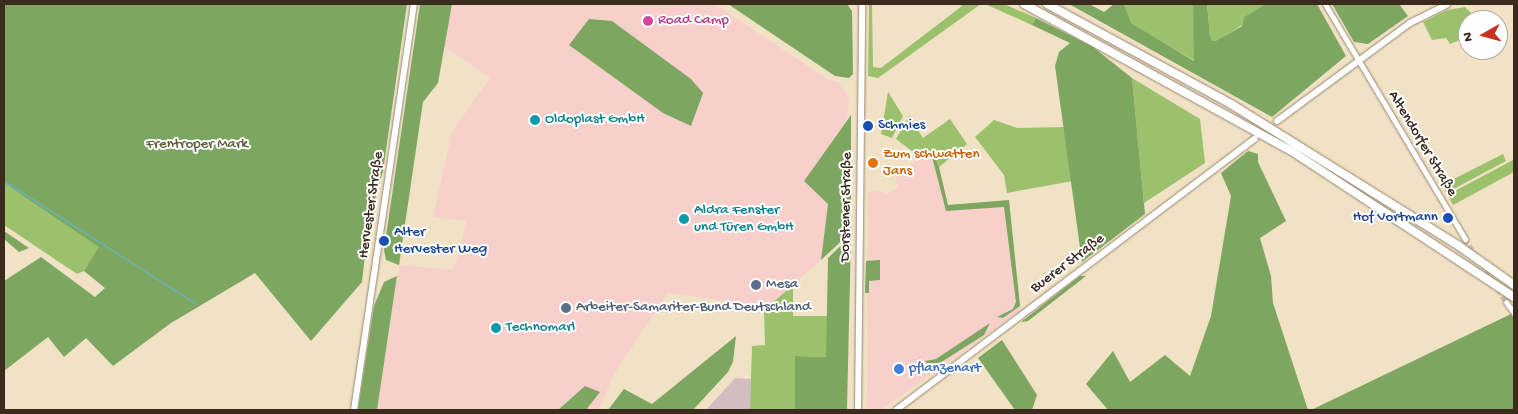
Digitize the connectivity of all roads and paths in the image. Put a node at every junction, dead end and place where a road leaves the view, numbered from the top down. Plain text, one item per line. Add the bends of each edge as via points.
1 (414, 4) edge
2 (862, 4) edge
3 (1024, 4) edge
4 (1048, 4) edge
5 (1325, 4) edge
6 (1448, 4) edge
7 (1359, 61) junction
8 (1277, 121) dead end
9 (1255, 138) dead end
10 (1465, 239) tunnel mouth
11 (1514, 285) edge
12 (1514, 296) edge
13 (1506, 302) tunnel mouth
14 (1514, 313) edge
15 (859, 409) edge
16 (354, 410) edge
17 (896, 410) edge

1 - 16 main road, Hervester Straße
2 - 15 main road, Dorstener Straße
3 - 12 highway via 1290,150
4 - 11 highway via 1231,104 1459,246
5 - 7 street, Altendorfer Straße
6 - 7 main road via 1410,23
7 - 8 main road
7 - 10 street, Altendorfer Straße
9 - 17 main road, Buerer Straße
13 - 14 street

